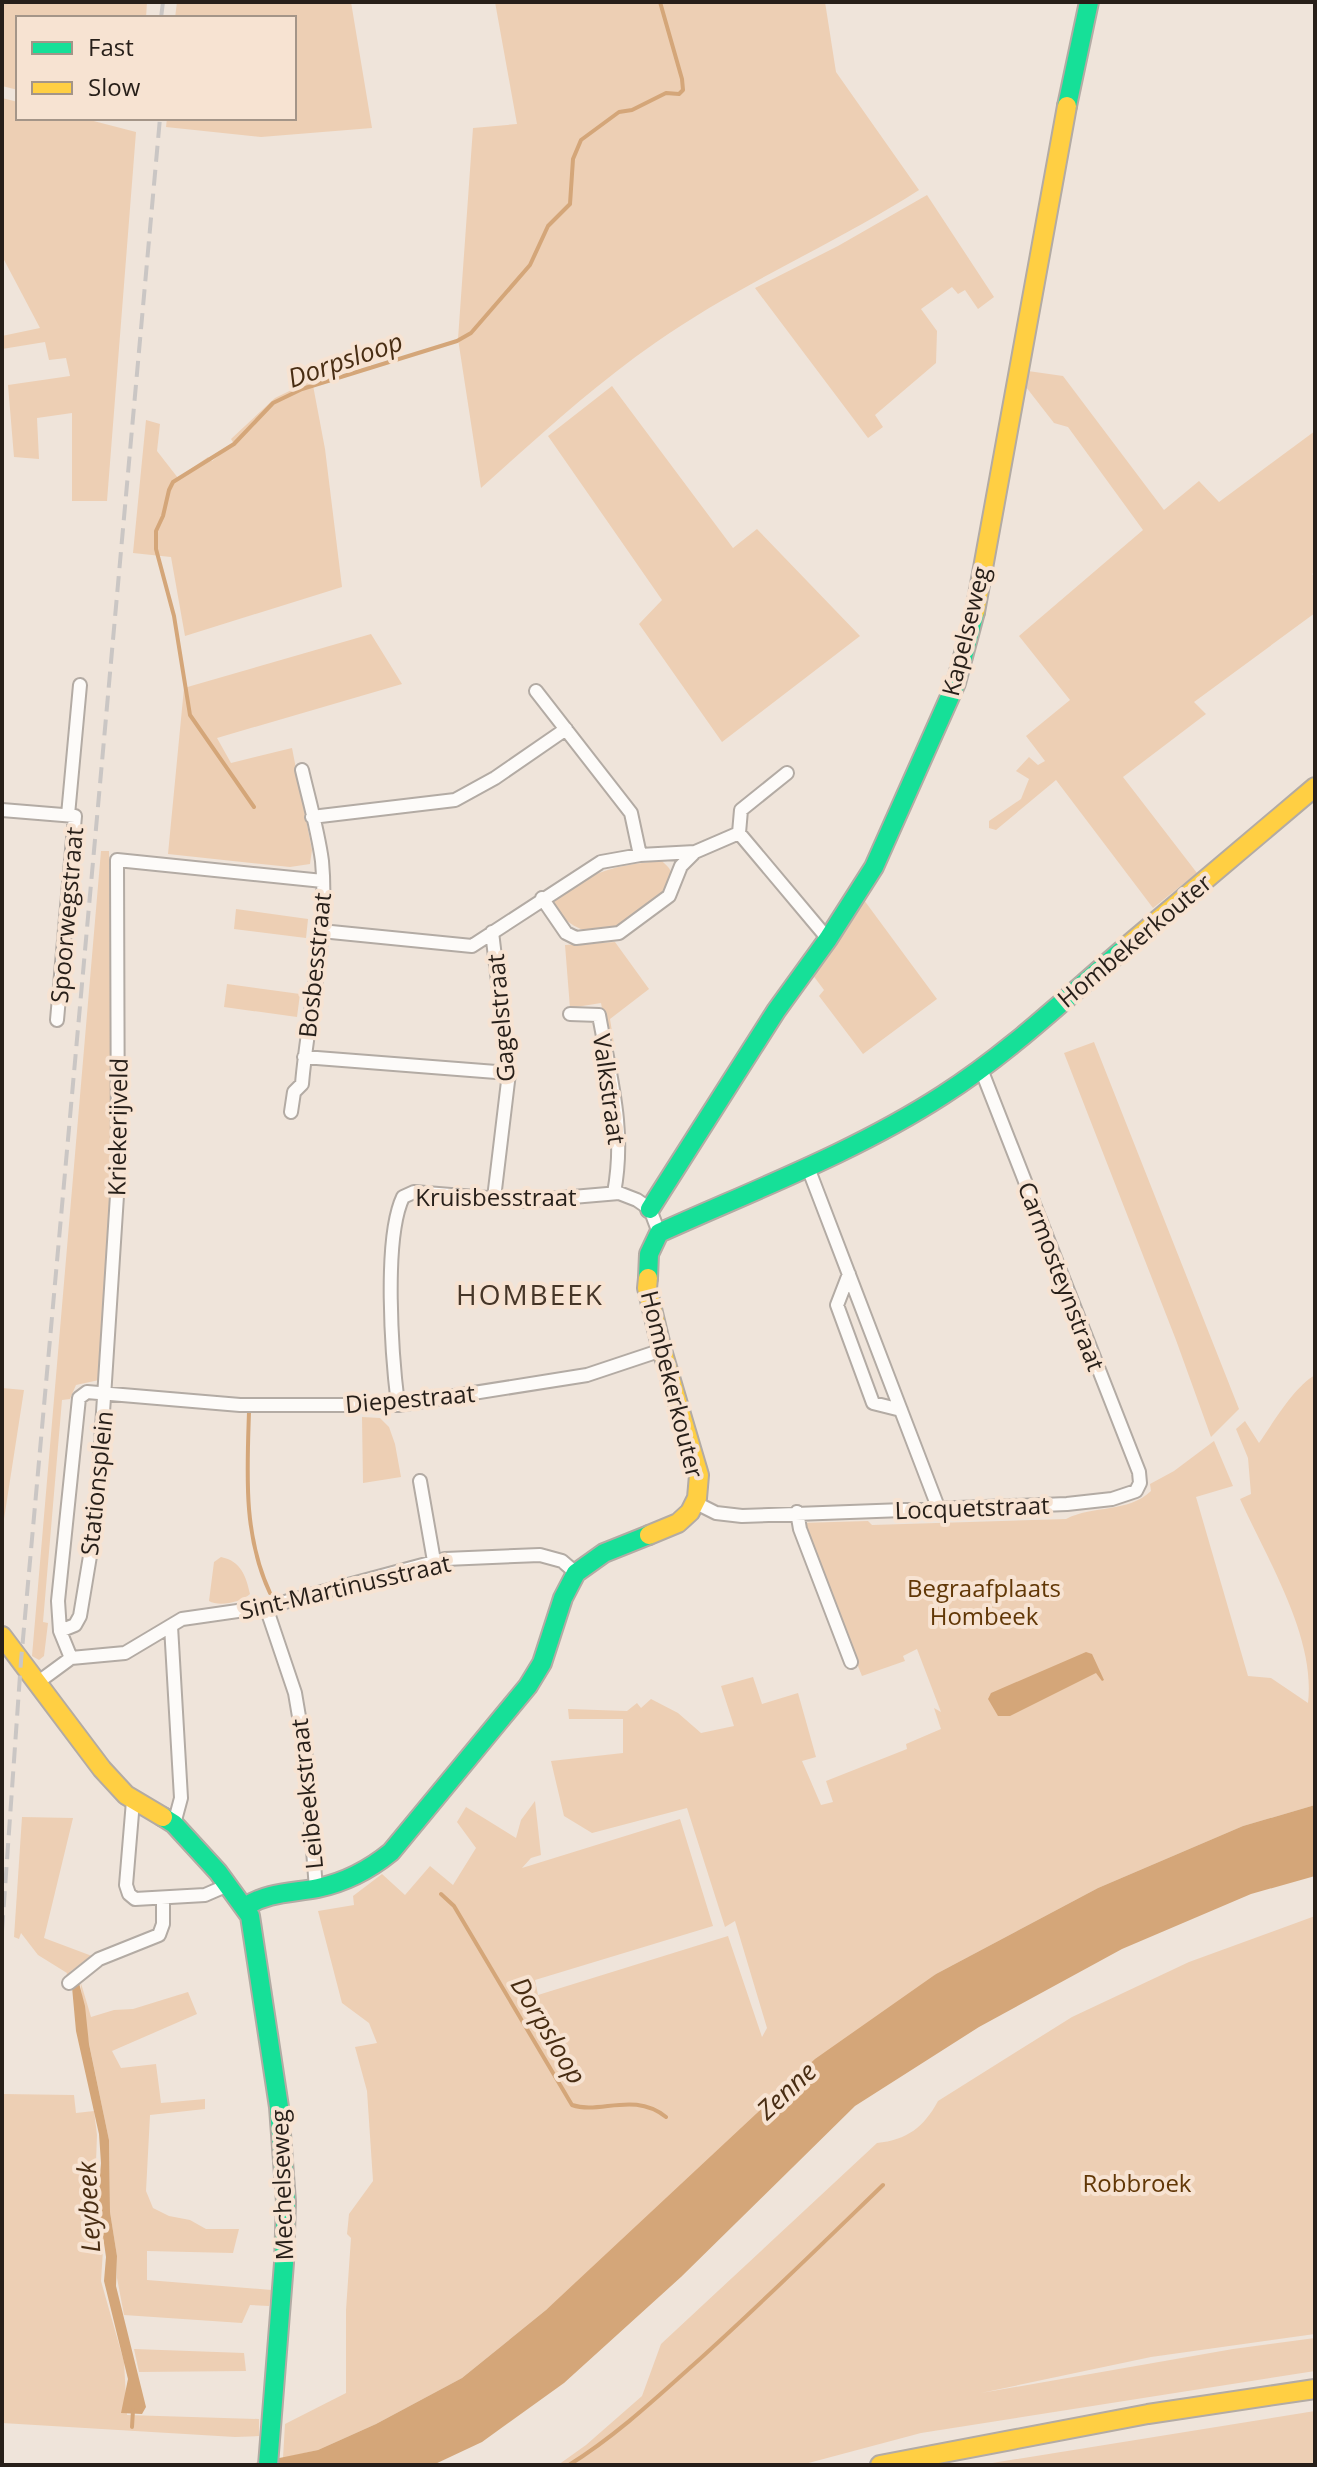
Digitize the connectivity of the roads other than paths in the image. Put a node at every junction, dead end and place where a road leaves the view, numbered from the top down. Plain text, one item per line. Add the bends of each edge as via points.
1 (1089, 2) edge
2 (80, 685) dead end
3 (536, 691) dead end
4 (566, 729) junction
5 (302, 770) dead end
6 (787, 773) dead end
7 (1315, 787) edge
8 (2, 810) edge
9 (68, 815) junction
10 (312, 817) junction
11 (739, 833) junction
12 (695, 852) junction
13 (640, 855) junction
14 (323, 881) junction
15 (542, 898) junction
16 (321, 931) junction
17 (492, 932) junction
18 (828, 939) junction
19 (570, 1014) dead end
20 (57, 1020) dead end
21 (304, 1057) junction
22 (981, 1069) junction
23 (509, 1073) junction
24 (291, 1112) dead end
25 (807, 1165) junction
26 (614, 1193) junction
27 (494, 1198) junction
28 (650, 1209) junction
29 (659, 1233) junction
30 (849, 1274) junction
31 (662, 1350) junction
32 (105, 1393) junction
33 (398, 1405) junction
34 (901, 1410) junction
35 (420, 1481) dead end
36 (1140, 1483) joint
37 (696, 1503) junction
38 (938, 1507) junction
39 (797, 1512) junction
40 (434, 1561) junction
41 (576, 1573) junction
42 (266, 1607) junction
43 (171, 1626) junction
44 (60, 1631) junction
45 (3, 1645) edge
46 (71, 1658) junction
47 (851, 1662) dead end
48 (37, 1683) junction
49 (133, 1801) junction
50 (174, 1824) junction
51 (228, 1885) junction
52 (316, 1889) junction
53 (163, 1899) junction
54 (245, 1907) junction
55 (69, 1983) dead end
56 (1315, 2389) edge
57 (268, 2465) edge
58 (880, 2465) edge

1 - 18 main road, Kapelseweg via 967,647 889,837
2 - 9 street, Spoorwegstraat
3 - 4 street
4 - 10 street via 455,800
4 - 13 street via 631,813
5 - 10 street, Bosbesstraat
6 - 11 street via 741,810
7 - 22 main road, Hombekerkouter
8 - 9 street, Spoorwegstraat
9 - 20 street, Spoorwegstraat via 75,816
10 - 14 street, Bosbesstraat
11 - 12 street
11 - 18 street
12 - 13 street
12 - 15 street via 681,866 669,896 619,933 576,938 566,933
13 - 15 street via 601,862
14 - 16 street, Bosbesstraat
14 - 32 street, Kriekerijveld via 117,860 118,1180
15 - 17 street
16 - 17 street via 472,946
16 - 21 street, Bosbesstraat
17 - 23 street, Gagelstraat
18 - 28 main road, Kapelseweg
19 - 26 street, Valkstraat via 599,1015 620,1130
21 - 23 street
21 - 24 street, Bosbesstraat via 302,1084 294,1092
22 - 25 main road, Hombekerkouter via 874,1136
22 - 36 street, Carmosteynstraat
23 - 27 street, Gagelstraat
25 - 29 main road, Hombekerkouter
25 - 30 street
26 - 27 street, Kruisbesstraat via 526,1201
26 - 28 street, Kruisbesstraat
27 - 33 street, Kruisbesstraat via 414,1192 398,1206 392,1270
28 - 29 street
29 - 31 main road, Hombekerkouter via 649,1254 646,1282
30 - 34 street
30 - 34 street via 837,1305 873,1403
31 - 33 street, Diepestraat via 587,1375
31 - 37 main road, Hombekerkouter via 699,1467
32 - 33 street, Diepestraat via 240,1405
32 - 44 street, Stationsplein via 94,1532 80,1616 75,1625
32 - 44 street, Stationsplein via 87,1392 79,1398 58,1601
34 - 38 street
35 - 40 street
36 - 38 street, Locquetstraat via 1123,1496 1090,1502
37 - 39 street, Locquetstraat via 723,1515
37 - 41 main road, Hombekerkouter via 678,1523 604,1553
38 - 39 street, Locquetstraat
39 - 47 street
40 - 41 street, Sint-Martinusstraat via 540,1555 562,1561
40 - 42 street, Sint-Martinusstraat
41 - 52 main road via 542,1663 448,1786 375,1865 352,1879
42 - 43 street, Sint-Martinusstraat via 182,1619
42 - 52 street, Leibeekstraat via 295,1693 306,1758
43 - 46 street, Sint-Martinusstraat via 125,1653
43 - 50 street via 181,1798
44 - 46 street, Stationsplein
45 - 48 main road
46 - 48 street
48 - 49 main road
49 - 50 main road
49 - 53 street via 126,1885 135,1899
50 - 51 main road
51 - 53 street via 205,1895
51 - 54 main road
52 - 54 main road via 280,1892
53 - 55 street via 159,1935 113,1951
54 - 57 main road, Mechelseweg via 253,1928 279,2107 286,2202
56 - 58 main road via 1148,2414

